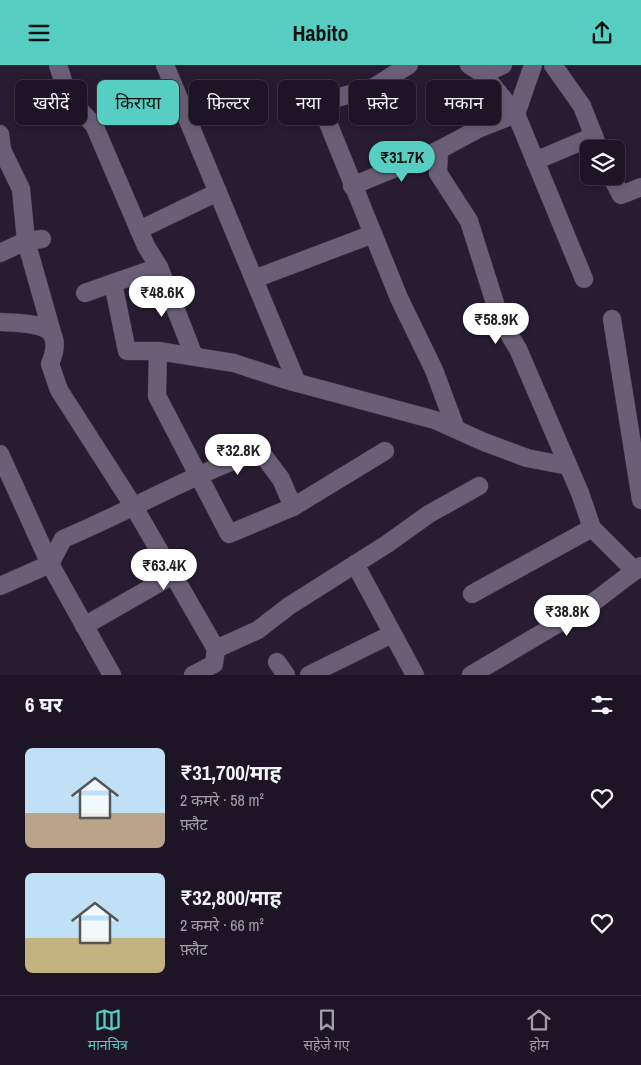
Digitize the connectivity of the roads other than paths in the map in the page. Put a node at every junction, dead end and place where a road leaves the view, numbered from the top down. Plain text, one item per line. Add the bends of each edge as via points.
1 (58, 65) edge
2 (165, 65) edge
3 (409, 65) edge
4 (503, 65) edge
5 (533, 65) edge
6 (553, 65) edge
7 (476, 69) edge
8 (516, 114) junction
9 (595, 140) edge
10 (1, 145) edge
11 (580, 148) edge
12 (439, 150) junction
13 (536, 161) junction
14 (616, 185) edge
15 (352, 186) junction
16 (641, 187) edge
17 (218, 192) junction
18 (140, 230) junction
19 (373, 234) junction
20 (34, 240) junction
21 (0, 253) edge
22 (159, 267) junction
23 (254, 279) junction
24 (584, 279) dead end
25 (113, 283) junction
26 (85, 293) dead end
27 (612, 319) dead end
28 (0, 322) edge
29 (53, 335) junction
30 (158, 351) junction
31 (194, 356) junction
32 (297, 383) junction
33 (456, 429) junction
34 (385, 451) dead end
35 (0, 454) edge
36 (568, 466) junction
37 (197, 476) junction
38 (479, 486) dead end
39 (641, 500) edge
40 (134, 507) junction
41 (293, 507) junction
42 (592, 528) junction
43 (355, 563) junction
44 (50, 564) junction
45 (638, 569) edge
46 (174, 575) junction
47 (0, 586) edge
48 (472, 594) dead end
49 (84, 626) junction
50 (392, 634) junction
51 (216, 649) junction
52 (203, 673) edge
53 (112, 675) edge
54 (309, 675) edge
55 (415, 675) edge
56 (471, 675) edge

1 - 18 street via 69,99 94,125
2 - 17 street
3 - 15 street via 374,87 320,103
4 - 7 street
5 - 8 street
6 - 9 street via 582,106
7 - 8 street
8 - 12 street via 478,129
8 - 13 street
10 - 20 street via 21,189
11 - 13 street
12 - 15 street
12 - 36 street via 438,173 469,221 500,319 518,349
13 - 24 street
14 - 16 street via 621,195
15 - 19 street
17 - 18 street
17 - 23 street
18 - 22 street
19 - 23 street
19 - 33 street via 399,298 434,369
20 - 21 street
20 - 29 street
22 - 25 street
22 - 31 street
23 - 32 street
25 - 26 street
25 - 30 street via 127,351
27 - 39 street
28 - 29 street via 38,324
29 - 40 street via 57,347 50,364 59,390
30 - 31 street
30 - 37 street via 157,396
31 - 32 street via 234,363
32 - 33 street via 435,420
33 - 36 street via 527,458
34 - 41 street
35 - 44 street
36 - 42 street
37 - 40 street
37 - 41 street via 260,451 281,479
37 - 41 street via 229,534
38 - 43 street via 429,514 388,545
40 - 44 street via 63,539
40 - 46 street
42 - 45 street
42 - 48 street
43 - 50 street
43 - 51 street via 258,630
44 - 47 street
44 - 49 street
45 - 56 street via 591,604
46 - 49 street
46 - 51 street
49 - 53 street
50 - 54 street
50 - 55 street
51 - 52 street via 214,664

